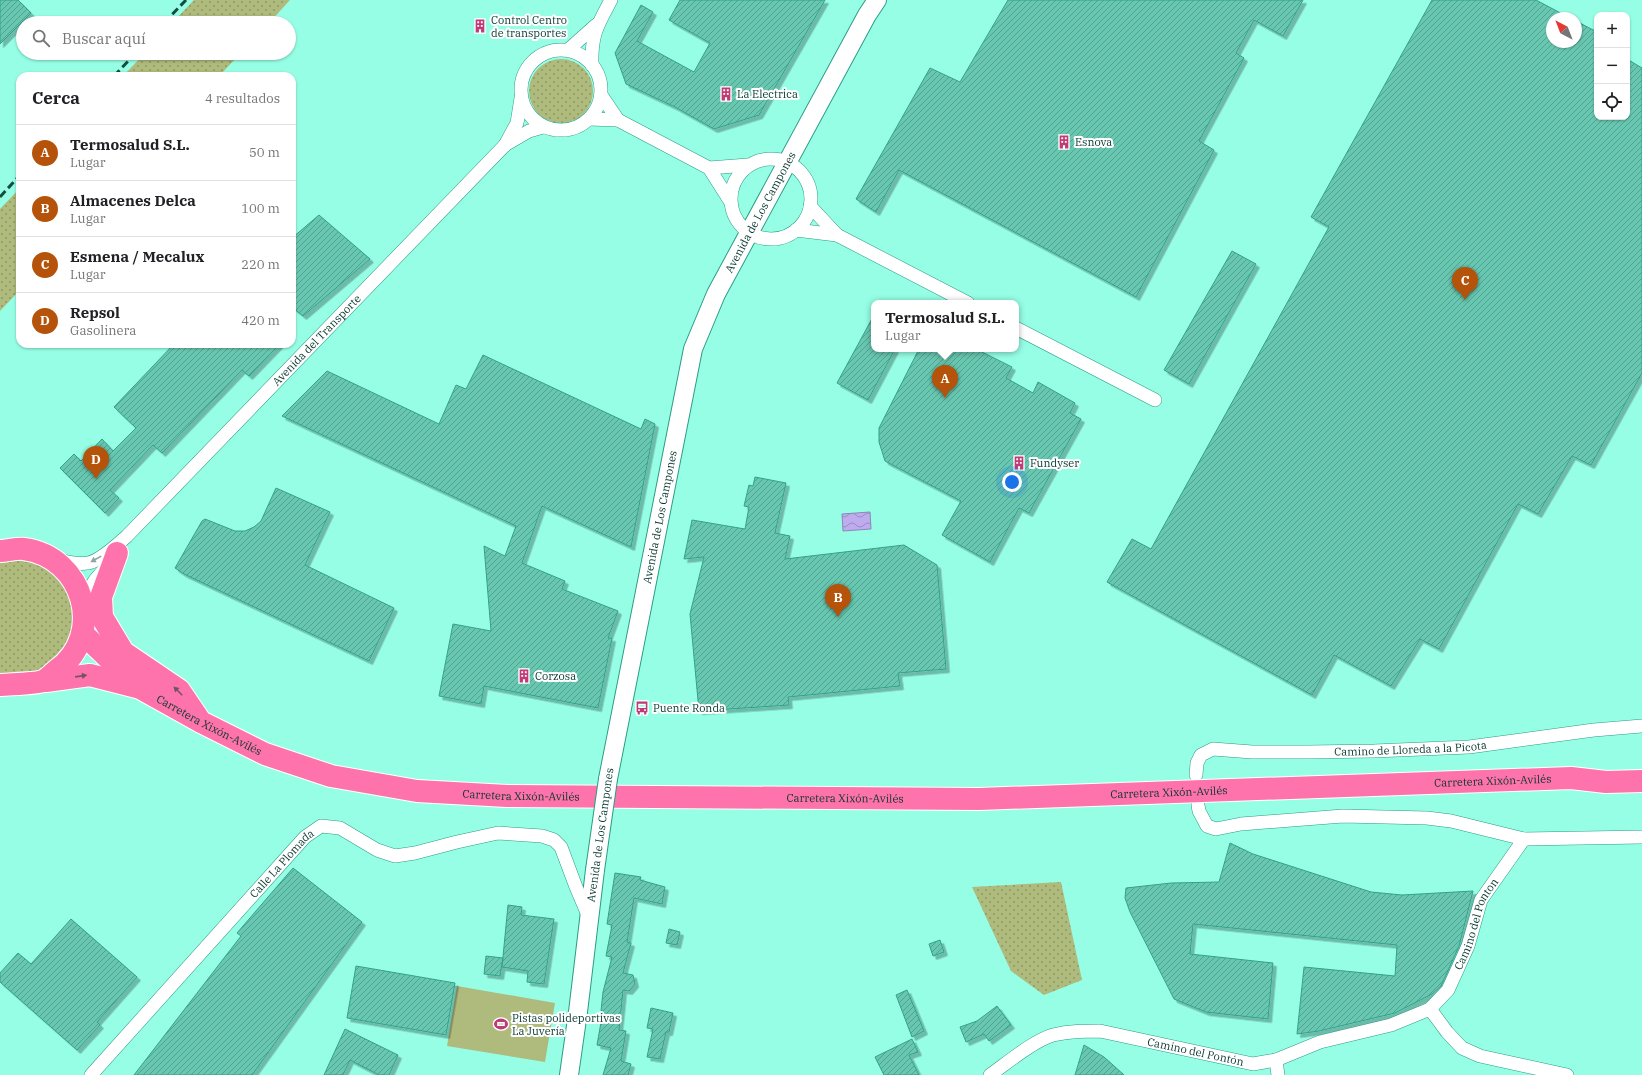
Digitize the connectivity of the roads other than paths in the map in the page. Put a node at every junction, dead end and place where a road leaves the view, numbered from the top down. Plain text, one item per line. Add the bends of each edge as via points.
1 (611, 0) edge
2 (877, 0) edge
3 (598, 24) junction
4 (568, 50) junction
5 (592, 65) junction
6 (601, 95) junction
7 (521, 96) junction
8 (589, 119) junction
9 (618, 120) junction
10 (543, 127) junction
11 (506, 145) junction
12 (787, 162) junction
13 (748, 165) junction
14 (709, 168) junction
15 (730, 201) junction
16 (810, 206) junction
17 (796, 230) junction
18 (749, 233) junction
19 (837, 235) junction
20 (962, 300) edge
21 (1019, 330) edge
22 (1155, 400) dead end
23 (122, 544) junction
24 (0, 552) edge
25 (47, 556) junction
26 (83, 600) junction
27 (83, 634) junction
28 (43, 681) junction
29 (0, 685) edge
30 (140, 688) junction
31 (201, 722) junction
32 (1642, 726) edge
33 (1642, 768) edge
34 (1196, 775) dead end
35 (1571, 778) junction
36 (1642, 781) edge
37 (1198, 805) dead end
38 (1642, 836) edge
39 (1524, 839) junction
40 (588, 915) junction
41 (1430, 1009) junction
42 (1276, 1060) junction
43 (91, 1075) edge
44 (569, 1075) edge
45 (990, 1075) edge
46 (1278, 1075) edge
47 (1567, 1075) edge

1 - 3 street
2 - 12 street, Avenida de Los Campones
3 - 4 street
3 - 5 street via 592,44
4 - 5 street via 582,56
4 - 7 street via 546,53 536,59 523,76
5 - 6 street via 601,84
6 - 8 street via 597,108
6 - 9 street
7 - 10 street via 525,109 532,119
7 - 11 street via 517,123
8 - 9 street
8 - 10 street via 567,130
9 - 14 street
10 - 11 street
11 - 23 street, Avenida del Transporte
12 - 13 street via 774,159
12 - 16 street via 807,180 811,193
12 - 18 street, Avenida de Los Campones
13 - 14 street
13 - 15 street via 738,175 732,187
14 - 15 street
15 - 18 street via 739,225
16 - 17 street via 805,219
16 - 19 street
17 - 18 street via 786,237 773,240
17 - 19 street
18 - 40 street, Avenida de Los Campones, bridge via 716,294 693,349 608,780
19 - 20 street
21 - 22 street
23 -> 25 street via 89,564
23 - 26 street
31 -> 23 highway via 179,690 123,652 102,618 101,597
24 - 25 highway via 23,549
25 - 26 highway via 62,566 76,584
26 - 27 highway
27 - 28 highway via 68,662
27 - 30 highway, Carretera Xixón-Avilés
28 - 29 highway, Carretera Xixón-Avilés
28 -> 30 highway, Carretera Xixón-Avilés via 90,675
30 - 31 highway, Carretera Xixón-Avilés
31 - 35 highway, Carretera Xixón-Avilés via 265,754 331,776 417,791 507,796 979,799
32 - 34 street, Camino de Lloreda a la Picota via 1469,746 1309,752 1213,749 1202,755 1197,763
33 - 35 highway via 1610,770
35 - 36 highway via 1606,782
37 - 39 street via 1207,826 1216,829 1241,824 1342,816 1428,818 1452,821
38 - 39 street
39 - 41 street, Camino del Ponton via 1481,900 1468,946 1448,990
40 - 43 street, Calle La Plomada via 561,847 554,840 542,836 498,833 415,854 395,856 377,850 340,828 321,826 305,836
40 - 44 street, Avenida de Los Campones
41 - 42 street, Camino del Pontón via 1391,1025 1320,1042
41 - 47 street via 1446,1032 1462,1048 1480,1056
42 - 45 street, Camino del Pontón via 1253,1064 1100,1031 1076,1031 1052,1036 1030,1047
42 - 46 street

